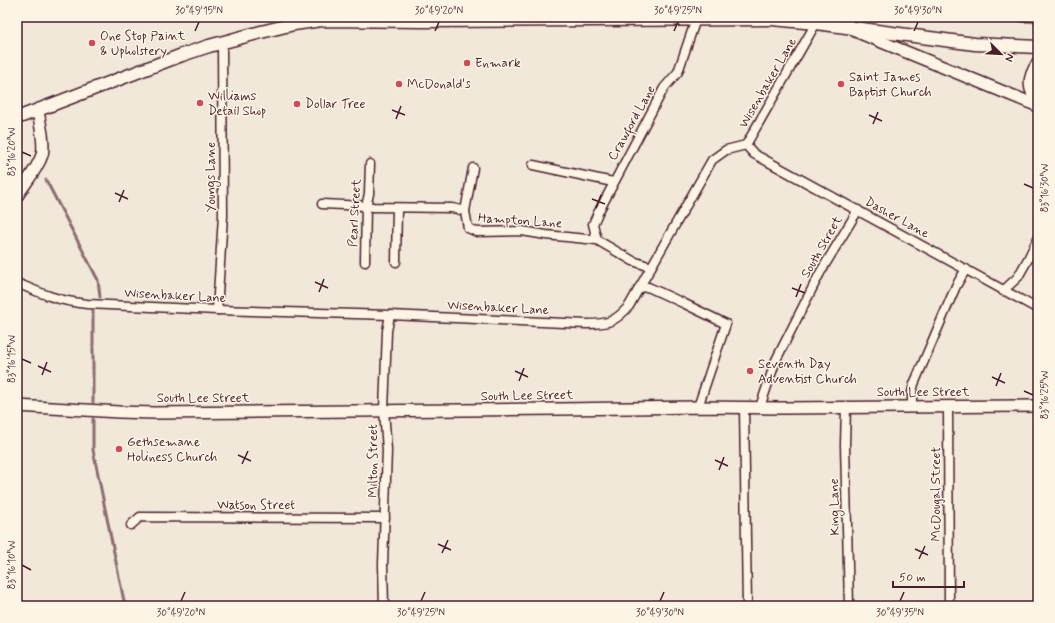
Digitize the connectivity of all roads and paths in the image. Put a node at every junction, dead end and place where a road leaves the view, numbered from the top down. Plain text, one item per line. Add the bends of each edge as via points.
1 (1022, 17) edge
2 (1037, 17) edge
3 (339, 18) edge
4 (585, 18) edge
5 (419, 19) edge
6 (696, 19) junction
7 (307, 20) edge
8 (816, 22) junction
9 (848, 22) edge
10 (222, 43) junction
11 (1038, 47) edge
12 (1038, 63) edge
13 (1038, 105) edge
14 (38, 111) junction
15 (17, 118) edge
16 (746, 145) junction
17 (370, 164) dead end
18 (532, 165) dead end
19 (473, 168) dead end
20 (613, 182) junction
21 (17, 196) edge
22 (322, 204) dead end
23 (366, 206) junction
24 (397, 208) junction
25 (858, 210) junction
26 (465, 211) junction
27 (1038, 238) edge
28 (597, 240) junction
29 (365, 262) dead end
30 (396, 262) dead end
31 (651, 267) junction
32 (966, 269) junction
33 (17, 283) edge
34 (639, 288) junction
35 (1003, 291) junction
36 (1038, 309) edge
37 (218, 310) junction
38 (390, 315) junction
39 (17, 406) edge
40 (912, 406) junction
41 (948, 406) junction
42 (1038, 406) edge
43 (698, 407) junction
44 (744, 407) junction
45 (760, 407) junction
46 (846, 407) junction
47 (384, 410) junction
48 (385, 518) junction
49 (131, 525) dead end
50 (384, 606) edge
51 (747, 606) edge
52 (849, 606) edge
53 (949, 606) edge

1 - 2 street
3 - 5 main road
3 - 7 main road
4 - 5 main road
4 - 6 main road
6 - 8 main road
6 - 20 street, Crawford Lane via 678,72 664,88
7 - 10 main road
8 - 9 main road
8 - 16 street, Wisenbaker Lane
9 - 11 main road via 975,44
9 - 13 street
10 - 14 main road via 182,55
10 - 37 street, Youngs Lane via 223,216
12 - 13 street via 1030,82 1032,96
14 - 15 main road
14 - 21 street via 42,154
16 - 25 street, Dasher Lane via 754,154
16 - 31 street, Wisenbaker Lane via 726,150 712,160
17 - 23 street, Pearl Street
18 - 20 street
19 - 26 street
20 - 28 street, Crawford Lane via 593,224
22 - 23 street, Hampton Lane
23 - 24 street, Hampton Lane
23 - 29 street, Pearl Street
24 - 26 street, Hampton Lane via 452,208
24 - 30 street
25 - 32 street, Dasher Lane
25 - 45 street, South Street via 820,272 776,360
26 - 28 street, Hampton Lane via 468,228 477,232 522,231
27 - 35 street via 1018,277
28 - 31 street, Hampton Lane via 633,261
31 - 34 street, Wisenbaker Lane
32 - 35 street, Dasher Lane
32 - 40 street via 956,286 914,384
33 - 37 street, Wisenbaker Lane via 46,296 75,302
34 - 38 street, Wisenbaker Lane via 623,313 602,324
34 - 43 street via 648,287 726,324
35 - 36 street, Dasher Lane
37 - 38 street, Wisenbaker Lane
38 - 47 street, Milton Street
39 - 47 street, South Lee Street via 118,412
40 - 41 street, South Lee Street
40 - 46 street, South Lee Street
41 - 42 street, South Lee Street
41 - 53 street, McDougal Street
43 - 44 street, South Lee Street
43 - 47 street, South Lee Street
44 - 45 street, South Lee Street
44 - 51 street
45 - 46 street, South Lee Street
46 - 52 street, King Lane
47 - 48 street, Milton Street via 387,450
48 - 49 street, Watson Street via 140,517
48 - 50 street, Milton Street

